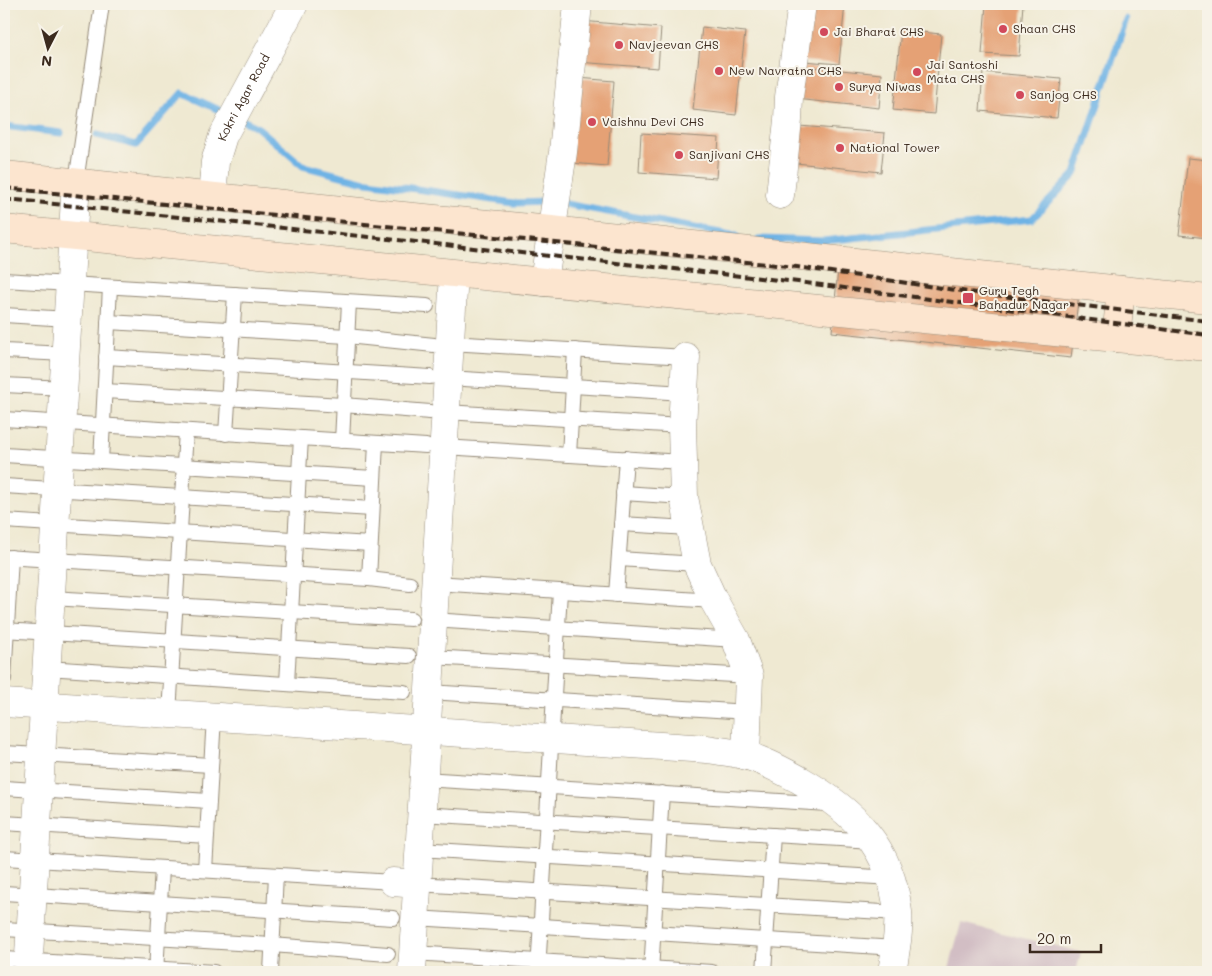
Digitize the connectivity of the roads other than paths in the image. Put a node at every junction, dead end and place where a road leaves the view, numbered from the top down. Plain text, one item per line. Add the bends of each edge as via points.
1 (102, 4) edge
2 (294, 4) edge
3 (578, 4) edge
4 (802, 4) edge
5 (4, 175) edge
6 (76, 182) junction
7 (780, 195) dead end
8 (212, 197) junction
9 (552, 223) junction
10 (4, 229) edge
11 (73, 236) junction
12 (454, 274) junction
13 (4, 280) edge
14 (544, 282) junction
15 (70, 284) junction
16 (110, 287) junction
17 (1121, 290) junction
18 (234, 294) junction
19 (1208, 299) edge
20 (350, 302) junction
21 (427, 306) dead end
22 (4, 315) edge
23 (68, 319) junction
24 (108, 322) junction
25 (233, 330) junction
26 (347, 336) junction
27 (1116, 338) junction
28 (442, 344) junction
29 (1208, 347) edge
30 (4, 350) edge
31 (575, 350) junction
32 (66, 354) junction
33 (106, 357) junction
34 (686, 357) joint
35 (230, 365) junction
36 (346, 372) junction
37 (439, 378) junction
38 (4, 384) edge
39 (573, 386) junction
40 (64, 388) junction
41 (104, 391) junction
42 (684, 393) junction
43 (228, 398) junction
44 (343, 405) junction
45 (438, 412) junction
46 (571, 419) junction
47 (4, 420) edge
48 (61, 423) junction
49 (103, 426) junction
50 (682, 426) junction
51 (186, 431) junction
52 (226, 434) junction
53 (301, 438) junction
54 (342, 440) junction
55 (376, 442) junction
56 (435, 446) junction
57 (4, 455) edge
58 (569, 455) junction
59 (59, 458) junction
60 (626, 458) junction
61 (101, 461) junction
62 (682, 462) junction
63 (184, 466) junction
64 (299, 474) junction
65 (374, 478) junction
66 (4, 486) edge
67 (58, 489) junction
68 (623, 493) junction
69 (182, 497) junction
70 (684, 497) junction
71 (297, 504) junction
72 (372, 509) junction
73 (4, 521) edge
74 (621, 524) junction
75 (55, 525) junction
76 (689, 528) junction
77 (180, 532) junction
78 (295, 539) junction
79 (370, 544) junction
80 (7, 557) edge
81 (619, 559) junction
82 (53, 560) junction
83 (697, 564) junction
84 (178, 568) junction
85 (293, 574) junction
86 (369, 579) junction
87 (422, 584) junction
88 (560, 591) junction
89 (616, 595) junction
90 (6, 596) edge
91 (51, 598) junction
92 (714, 600) junction
93 (176, 606) junction
94 (291, 613) junction
95 (421, 620) junction
96 (558, 629) junction
97 (5, 630) edge
98 (49, 633) junction
99 (736, 640) junction
100 (173, 641) junction
101 (289, 648) junction
102 (420, 656) junction
103 (556, 664) junction
104 (46, 668) junction
105 (4, 670) edge
106 (171, 676) junction
107 (749, 676) junction
108 (287, 683) junction
109 (416, 692) junction
110 (554, 700) junction
111 (4, 704) edge
112 (44, 706) junction
113 (748, 712) junction
114 (169, 714) junction
115 (214, 717) junction
116 (426, 731) junction
117 (551, 739) junction
118 (4, 752) edge
119 (41, 755) junction
120 (746, 756) junction
121 (211, 765) junction
122 (423, 779) junction
123 (549, 786) junction
124 (4, 788) edge
125 (39, 790) junction
126 (662, 793) junction
127 (209, 801) junction
128 (837, 804) junction
129 (422, 814) junction
130 (547, 821) junction
131 (4, 823) edge
132 (37, 825) junction
133 (660, 828) junction
134 (773, 835) junction
135 (207, 836) junction
136 (874, 842) junction
137 (419, 849) junction
138 (545, 857) junction
139 (4, 858) edge
140 (35, 860) junction
141 (658, 864) junction
142 (162, 868) junction
143 (205, 870) junction
144 (770, 871) junction
145 (276, 875) junction
146 (892, 878) junction
147 (405, 883) junction
148 (543, 891) junction
149 (4, 893) edge
150 (33, 895) junction
151 (656, 898) junction
152 (160, 903) junction
153 (768, 905) junction
154 (274, 910) junction
155 (898, 913) junction
156 (404, 918) junction
157 (541, 926) junction
158 (4, 929) edge
159 (31, 930) junction
160 (653, 933) junction
161 (158, 938) junction
162 (766, 940) junction
163 (272, 945) junction
164 (404, 960) edge
165 (894, 960) edge
166 (20, 964) edge
167 (539, 967) edge
168 (156, 970) edge
169 (651, 970) edge
170 (214, 972) edge
171 (270, 972) edge
172 (712, 972) edge
173 (764, 972) edge

1 - 6 lane
2 - 8 street, Kokri Agar Road via 223,136
3 - 9 street via 563,152
4 - 7 street
5 - 6 main road
6 - 8 main road
6 - 11 street
8 - 9 main road
9 - 14 street
9 - 17 main road
10 - 11 main road
11 - 12 main road
11 - 15 street
12 - 14 main road
12 - 28 street
13 - 15 lane
14 - 27 main road
15 - 16 lane
15 - 23 street
16 - 18 lane
16 - 24 lane
17 - 19 main road
17 - 27 main road
18 - 20 lane
18 - 25 lane
20 - 21 lane
20 - 26 lane
22 - 23 lane
23 - 32 street
24 - 25 lane
24 - 33 lane
25 - 26 lane
25 - 35 lane
26 - 28 lane
26 - 36 lane
27 - 29 main road
28 - 31 lane
28 - 37 street
30 - 32 lane
31 - 34 lane
31 - 39 lane
32 - 40 street
33 - 35 lane
33 - 41 lane
34 - 42 street
35 - 36 lane
35 - 43 lane
36 - 37 lane
36 - 44 lane
37 - 39 lane
37 - 45 street
38 - 40 lane
39 - 42 lane
39 - 46 lane
40 - 48 street
41 - 43 lane
41 - 49 lane
42 - 50 street
43 - 44 lane
43 - 52 lane
44 - 45 lane
44 - 54 lane
45 - 46 lane
45 - 56 street
46 - 50 lane
46 - 58 lane
47 - 48 lane
48 - 49 lane
48 - 59 street
49 - 51 lane
49 - 61 lane
50 - 62 street
51 - 52 lane
51 - 63 lane
52 - 53 lane
53 - 54 lane
53 - 64 lane
54 - 55 lane
55 - 56 lane
55 - 65 lane
56 - 58 lane
56 - 87 street
57 - 59 lane
58 - 60 lane
59 - 61 lane
59 - 67 street
60 - 62 lane
60 - 68 lane
61 - 63 lane
62 - 70 street
63 - 64 lane
63 - 69 lane
64 - 65 lane
64 - 71 lane
65 - 72 lane
66 - 67 lane
67 - 69 lane
67 - 75 street
68 - 70 lane
68 - 74 lane
69 - 71 lane
69 - 77 lane
70 - 76 street
71 - 72 lane
71 - 78 lane
72 - 79 lane
73 - 75 lane
74 - 76 lane
74 - 81 lane
75 - 77 lane
75 - 82 street
76 - 83 street
77 - 78 lane
77 - 84 lane
78 - 79 lane
78 - 85 lane
79 - 86 lane
80 - 82 lane
80 - 90 lane
81 - 83 lane
81 - 89 lane
82 - 84 lane
82 - 91 street
83 - 92 street
84 - 85 lane
84 - 93 lane
85 - 86 lane
85 - 94 lane
86 - 87 lane
87 - 88 lane
87 - 95 street
88 - 89 lane
88 - 96 lane
89 - 92 lane
90 - 97 lane
91 - 93 lane
91 - 98 street
92 - 99 street
93 - 94 lane
93 - 100 lane
94 - 95 lane
94 - 101 lane
95 - 96 lane
95 - 102 street
96 - 99 lane
96 - 103 lane
97 - 98 lane
97 - 105 lane
98 - 100 lane
98 - 104 street
99 - 107 street
100 - 101 lane
100 - 106 lane
101 - 102 lane
101 - 108 lane
102 - 103 lane
102 - 109 street
103 - 107 lane
103 - 110 lane
104 - 106 lane
104 - 112 street
106 - 108 lane
106 - 114 lane
107 - 113 street
108 - 109 lane
109 - 110 lane
109 - 116 street
110 - 113 lane
110 - 117 lane
111 - 112 street
112 - 114 street
112 - 119 street
113 - 120 street
114 - 115 street
115 - 116 street
115 - 121 lane
116 - 117 street
116 - 122 street
117 - 120 street via 707,749
117 - 123 lane
118 - 119 lane
119 - 121 lane
119 - 125 street
120 - 128 street via 782,770
121 - 127 lane
122 - 123 lane
122 - 129 street
123 - 126 lane
123 - 130 lane
124 - 125 lane
125 - 127 lane
125 - 132 street
126 - 128 lane
126 - 133 lane
127 - 135 lane
128 - 136 street via 856,819
129 - 130 lane
129 - 137 street
130 - 133 lane
130 - 138 lane
131 - 132 lane
132 - 135 lane
132 - 140 street
133 - 134 lane
133 - 141 lane
134 - 136 lane
134 - 144 lane
135 - 143 lane
136 - 146 street
137 - 138 lane
137 - 147 street
138 - 141 lane
138 - 148 lane
139 - 140 lane
140 - 142 lane
140 - 150 street
141 - 144 lane
141 - 151 lane
142 - 143 lane
142 - 152 lane
143 - 145 lane
144 - 146 lane
144 - 153 lane
145 - 147 lane
145 - 154 lane
146 - 155 street
147 - 148 lane
147 - 156 street
148 - 151 lane
148 - 157 lane
149 - 150 lane
150 - 152 lane
150 - 159 street
151 - 153 lane
151 - 160 lane
152 - 154 lane
152 - 161 lane
153 - 155 lane
153 - 162 lane
154 - 156 lane
154 - 163 lane
155 - 165 street
156 - 157 lane
156 - 164 street
157 - 160 lane
157 - 167 lane
158 - 159 lane
159 - 161 lane
159 - 166 street
160 - 162 lane
160 - 169 lane
161 - 163 lane
161 - 168 lane
162 - 165 lane
162 - 173 lane
163 - 164 lane
163 - 171 lane
164 - 167 lane
166 - 168 lane
167 - 169 lane
168 - 170 lane
169 - 172 lane

